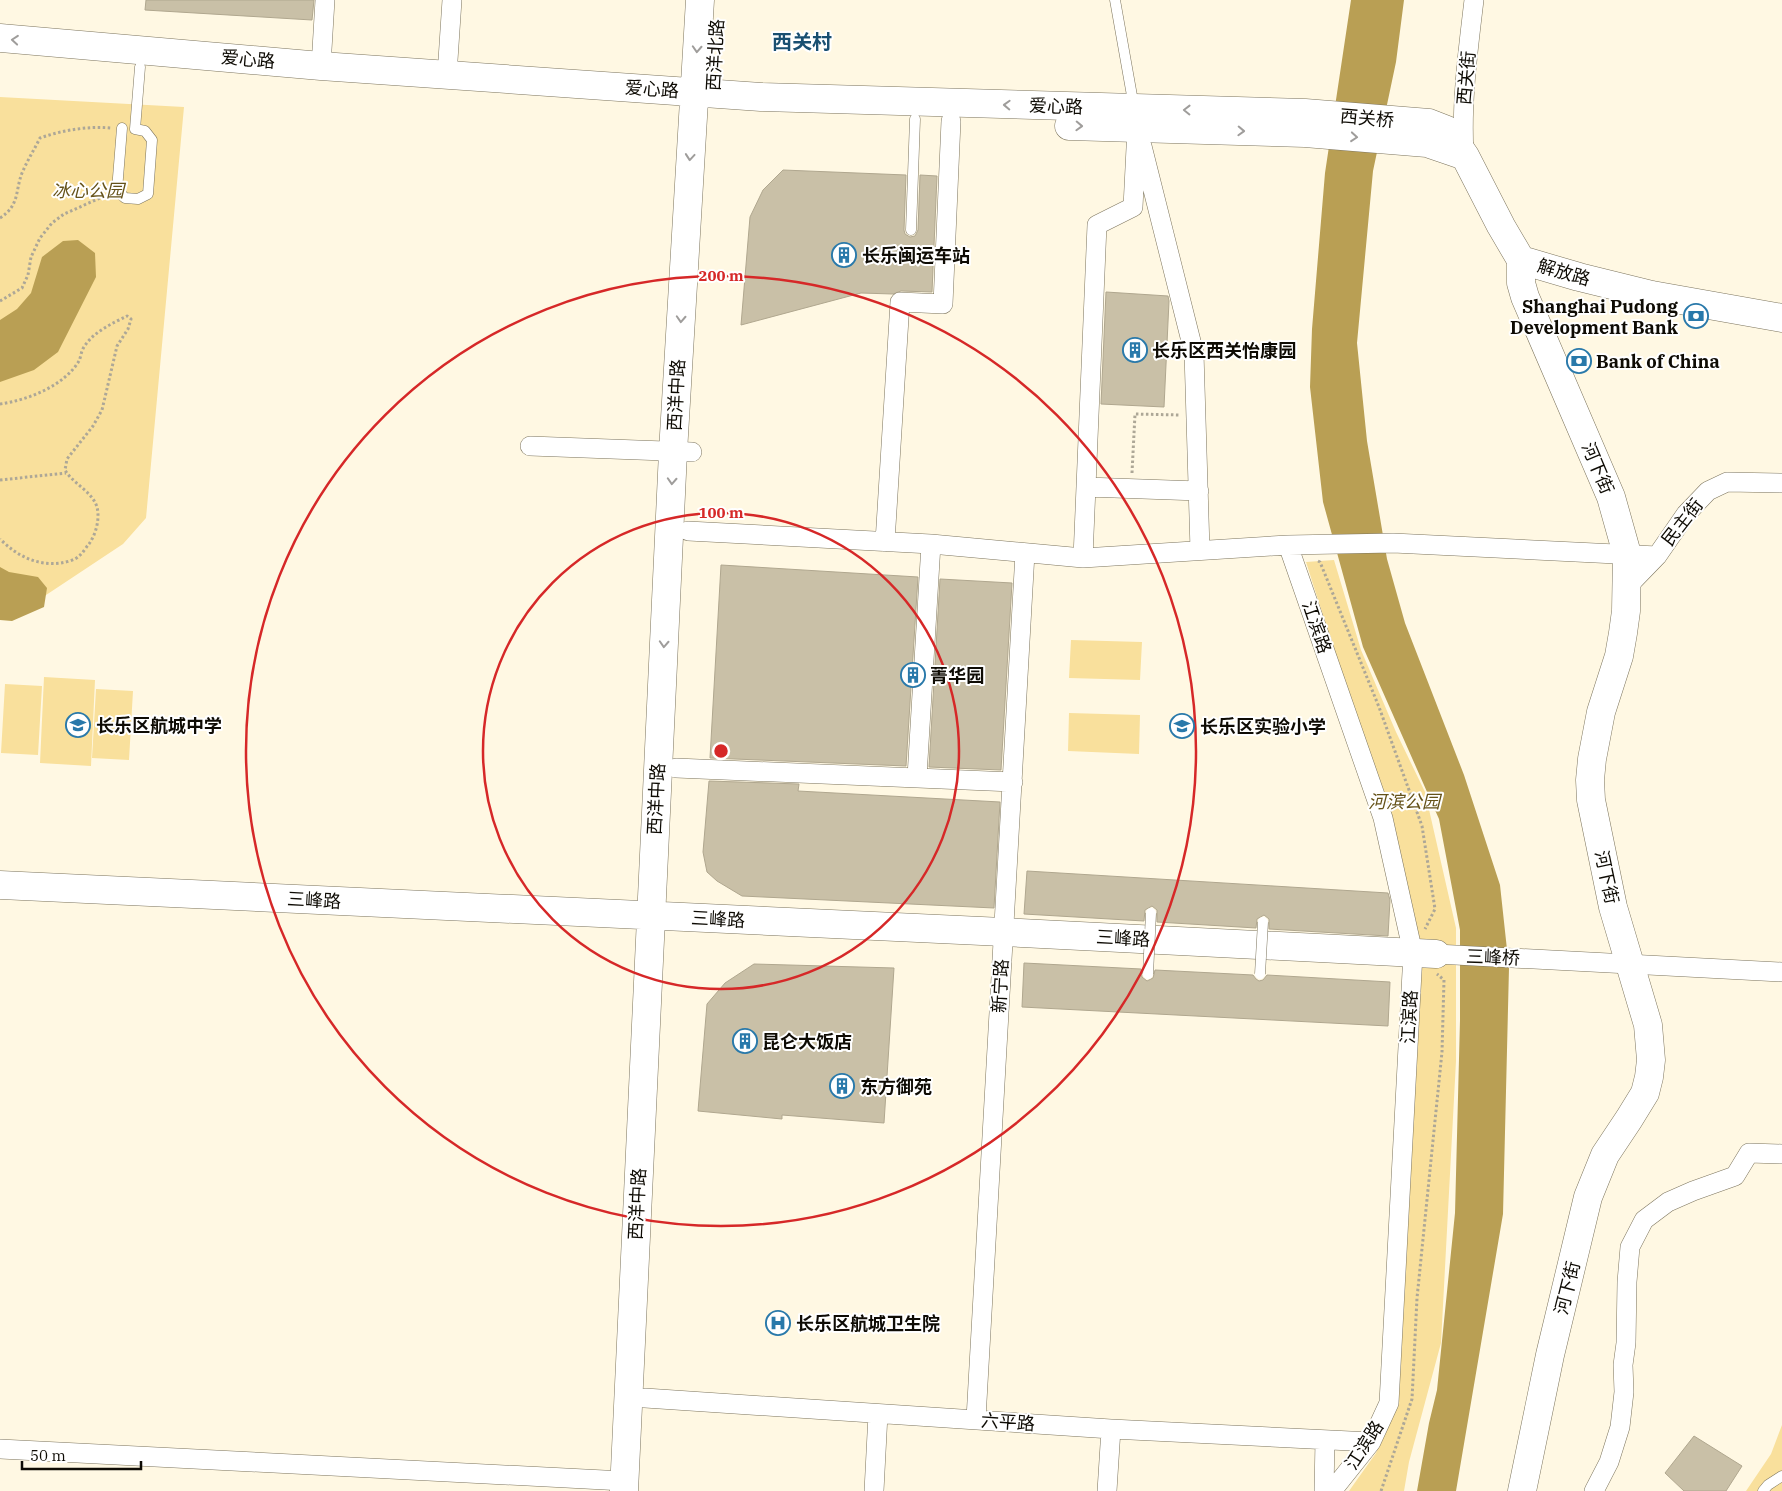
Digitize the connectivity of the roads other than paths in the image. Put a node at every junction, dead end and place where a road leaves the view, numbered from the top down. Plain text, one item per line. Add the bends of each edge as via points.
1 (325, 0) edge
2 (452, 0) edge
3 (700, 0) edge
4 (718, 0) edge
5 (1115, 0) edge
6 (1474, 0) edge
7 (0, 38) edge
8 (0, 56) edge
9 (322, 66) junction
10 (140, 67) junction
11 (447, 74) junction
12 (703, 101) junction
13 (915, 119) junction
14 (1136, 119) junction
15 (951, 121) junction
16 (1305, 123) joint
17 (122, 128) road end
18 (1465, 156) junction
19 (911, 230) dead end
20 (1521, 260) junction
21 (1782, 318) edge
22 (530, 446) dead end
23 (683, 452) junction
24 (1782, 483) edge
25 (1086, 487) junction
26 (1199, 491) junction
27 (688, 531) junction
28 (884, 542) junction
29 (931, 544) junction
30 (1288, 545) junction
31 (1200, 550) junction
32 (1025, 553) junction
33 (1627, 554) junction
34 (1657, 556) junction
35 (1083, 558) junction
36 (1626, 588) junction
37 (676, 768) junction
38 (917, 777) junction
39 (1012, 782) junction
40 (0, 885) edge
41 (1151, 913) dead end
42 (660, 917) junction
43 (1263, 922) dead end
44 (1003, 932) junction
45 (1425, 954) junction
46 (1630, 964) junction
47 (1782, 972) edge
48 (1148, 974) dead end
49 (1260, 974) dead end
50 (1782, 1154) edge
51 (645, 1398) junction
52 (878, 1414) junction
53 (976, 1419) junction
54 (1111, 1429) junction
55 (1325, 1440) junction
56 (1370, 1442) junction
57 (0, 1449) edge
58 (1782, 1476) edge
59 (634, 1486) edge
60 (874, 1491) edge
61 (1108, 1491) edge
62 (1324, 1491) edge
63 (1332, 1491) edge
64 (1522, 1491) edge
65 (1594, 1491) edge
66 (1763, 1491) edge

1 - 9 street
2 - 11 street
3 -> 12 main road, 西洋北路
4 - 12 main road, 西洋北路
5 - 14 lane
6 - 18 street, 西关街 via 1462,125
9 -> 7 main road, 爱心路
8 - 10 main road, 爱心路
9 - 11 main road, 爱心路
10 - 12 main road, 爱心路
10 - 17 lane via 135,129 145,132 152,140 148,194 138,199 125,198 117,190
11 - 12 main road, 爱心路
12 - 13 main road, 爱心路
14 -> 12 main road, 爱心路 via 771,97
12 - 23 main road, 西洋中路
13 - 15 main road, 爱心路
13 - 19 lane
15 -> 14 main road, 爱心路
14 - 16 main road, 爱心路
14 - 25 street via 1133,207 1097,225
14 - 26 street via 1194,353
15 - 28 street via 944,304 900,302
16 - 18 main road, 西关桥 via 1428,133
18 - 20 main road, 解放路
20 - 21 main road, 解放路 via 1652,295
20 - 33 main road, 河下街 via 1525,297 1611,497
22 - 23 street
23 - 27 main road, 西洋中路
23 -> 42 main road, 西洋中路
24 - 34 street, 民主街 via 1727,482 1708,491 1686,514
25 - 26 street
25 - 35 street
26 - 31 street
27 - 28 street
27 - 37 main road, 西洋中路
28 - 29 street
29 - 32 street
29 - 38 street
30 - 31 street
30 - 33 street via 1393,543
30 - 45 street, 江滨路 via 1383,818
31 - 35 street
32 - 35 street
32 - 39 street, 新宁路
33 - 34 street
33 - 36 main road, 河下街
34 - 36 street, 民主街
36 - 46 main road, 河下街 via 1619,656 1601,712 1590,780 1591,800 1613,907
37 - 38 street
37 - 42 main road, 西洋中路
38 - 39 street
39 - 44 street, 新宁路
40 - 42 main road, 三峰路
41 - 48 lane, bridge
42 - 44 main road, 三峰路
42 - 51 main road, 西洋中路
42 - 59 main road, 西洋中路
43 - 49 lane, bridge
44 - 45 main road, 三峰路
44 - 53 street, 新宁路
45 - 46 street, 三峰桥
45 - 56 street, 江滨路 via 1389,1404
46 - 47 street, 三峰桥
46 - 64 main road, 河下街 via 1648,1025 1649,1077 1637,1106 1605,1154 1588,1197
50 - 65 street via 1749,1153 1735,1176 1668,1202 1644,1220 1630,1247 1620,1427 1609,1462
51 - 52 street, 六平路
51 - 59 main road, 西洋中路
52 - 53 street, 六平路
52 - 60 street
53 - 54 street, 六平路
54 - 55 street, 六平路
54 - 61 street
55 - 56 street, 六平路
55 - 62 street, 江滨路
56 - 63 street, 江滨路
57 - 59 street
58 - 66 lane

